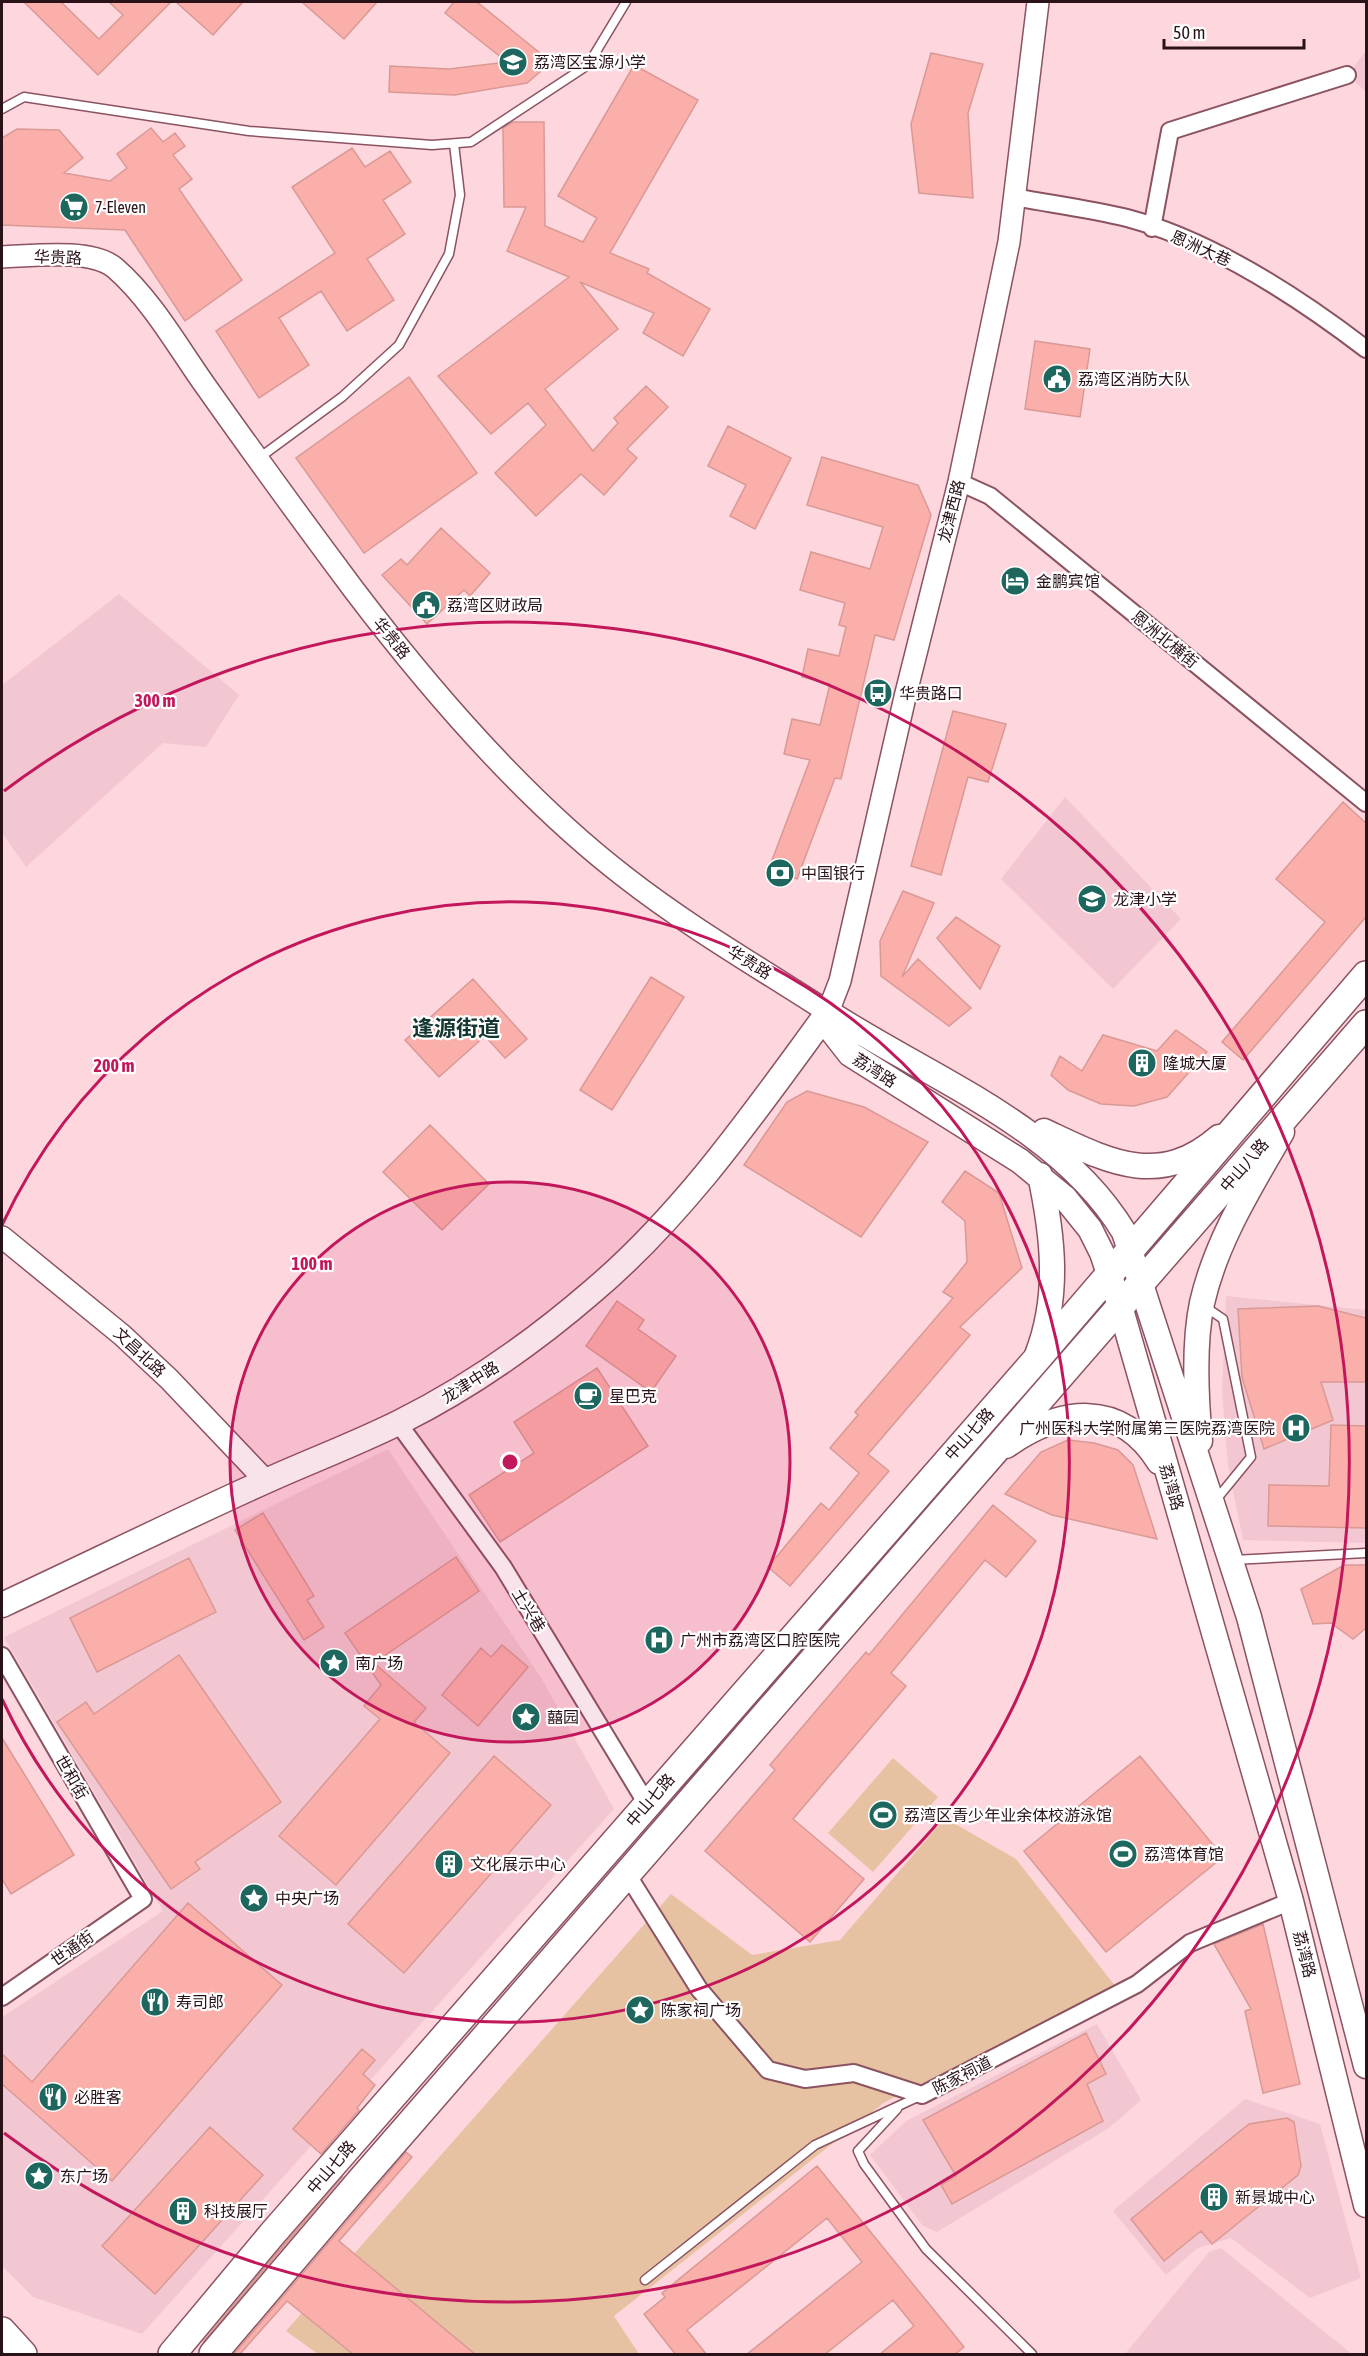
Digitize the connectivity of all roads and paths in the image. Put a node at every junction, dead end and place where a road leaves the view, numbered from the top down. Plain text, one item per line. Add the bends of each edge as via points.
1 (626, 2) edge
2 (1038, 2) edge
3 (1347, 75) dead end
4 (2, 110) edge
5 (454, 144) junction
6 (1014, 197) junction
7 (1152, 228) junction
8 (2, 257) edge
9 (1366, 349) edge
10 (257, 460) junction
11 (959, 482) junction
12 (1366, 803) edge
13 (1366, 975) edge
14 (828, 1012) junction
15 (1366, 1024) edge
16 (1256, 1103) junction
17 (986, 1106) junction
18 (1296, 1106) junction
19 (1040, 1175) junction
20 (2, 1237) edge
21 (1131, 1248) junction
22 (1108, 1275) junction
23 (1142, 1281) junction
24 (1202, 1305) junction
25 (1120, 1306) junction
26 (1036, 1360) junction
27 (398, 1423) junction
28 (984, 1461) junction
29 (1169, 1479) junction
30 (266, 1481) junction
31 (1211, 1506) junction
32 (1366, 1553) edge
33 (1229, 1560) junction
34 (2, 1605) edge
35 (2, 1656) edge
36 (647, 1804) junction
37 (627, 1874) junction
38 (143, 1899) joint
39 (1291, 1901) junction
40 (2, 1997) edge
41 (1366, 2066) edge
42 (922, 2095) junction
43 (901, 2105) junction
44 (1366, 2205) edge
45 (645, 2280) dead end
46 (193, 2330) junction
47 (2, 2331) edge
48 (215, 2353) edge
49 (23, 2355) edge
50 (172, 2355) edge
51 (1032, 2355) edge

1 - 5 lane via 588,65 471,142
2 - 6 street, 龙津西路
3 - 7 street via 1170,131
4 - 5 lane via 24,97 249,131 432,146
5 - 10 lane via 460,195 449,254 399,345 342,397
6 - 7 street, 恩洲大巷 via 1128,219
6 - 11 street, 龙津西路 via 1009,242
7 - 9 street, 恩洲大巷 via 1213,251 1322,315
8 - 10 street, 华贵路 via 76,256 113,266 153,313
10 - 14 street, 华贵路 via 413,663 550,812 659,903
11 - 12 street, 恩洲北横街 via 990,496
11 - 14 street, 龙津西路 via 840,981
13 - 16 main road, 中山八路
14 - 17 main road, 荔湾路
14 - 19 main road, 荔湾路 via 832,1031 850,1054
14 - 27 main road, 龙津中路 via 715,1164 595,1290 492,1369
15 - 18 main road, 中山八路
16 - 17 main road via 1191,1158 1145,1168 1101,1158
16 - 21 main road, 中山八路
17 - 21 main road, 荔湾路 via 1060,1156 1080,1175 1112,1210
18 - 23 main road, 中山八路
18 - 24 main road via 1226,1235
19 - 22 main road, 荔湾路 via 1090,1229
19 - 26 main road via 1052,1236 1052,1280 1049,1318
20 - 30 street, 文昌北路 via 122,1335
21 - 22 main road, 中山七路
21 - 23 main road, 荔湾路
22 - 25 main road, 荔湾路
22 - 26 main road, 中山七路
23 - 25 main road, 中山八路
23 - 31 main road, 荔湾路
24 - 31 main road via 1197,1349 1199,1434
24 - 31 lane via 1222,1319 1251,1457
25 - 28 main road, 中山七路
25 - 29 main road, 荔湾路
26 - 36 main road, 中山七路
27 - 30 main road, 龙津中路
27 - 36 street, 土兴巷 via 503,1567
28 - 29 main road via 1028,1431 1066,1418 1088,1416 1111,1419 1141,1437
28 - 37 main road, 中山七路
29 - 39 main road, 荔湾路
30 - 34 main road, 龙津中路
31 - 33 main road, 荔湾路
32 - 33 lane
33 - 41 main road, 荔湾路 via 1249,1617
35 - 38 street, 世和街
36 - 46 main road, 中山七路
37 - 42 street, 陈家祠道 via 699,1989 768,2070 805,2079 855,2073
37 - 48 main road, 中山七路
38 - 40 street, 世通街
39 - 42 street, 陈家祠道 via 1191,1943 1137,1984
39 - 44 main road, 荔湾路
42 - 43 lane
43 - 45 lane via 815,2145
43 - 51 lane via 858,2151 864,2164 926,2250
46 - 48 main road
46 - 50 main road, 中山七路
47 - 49 main road

